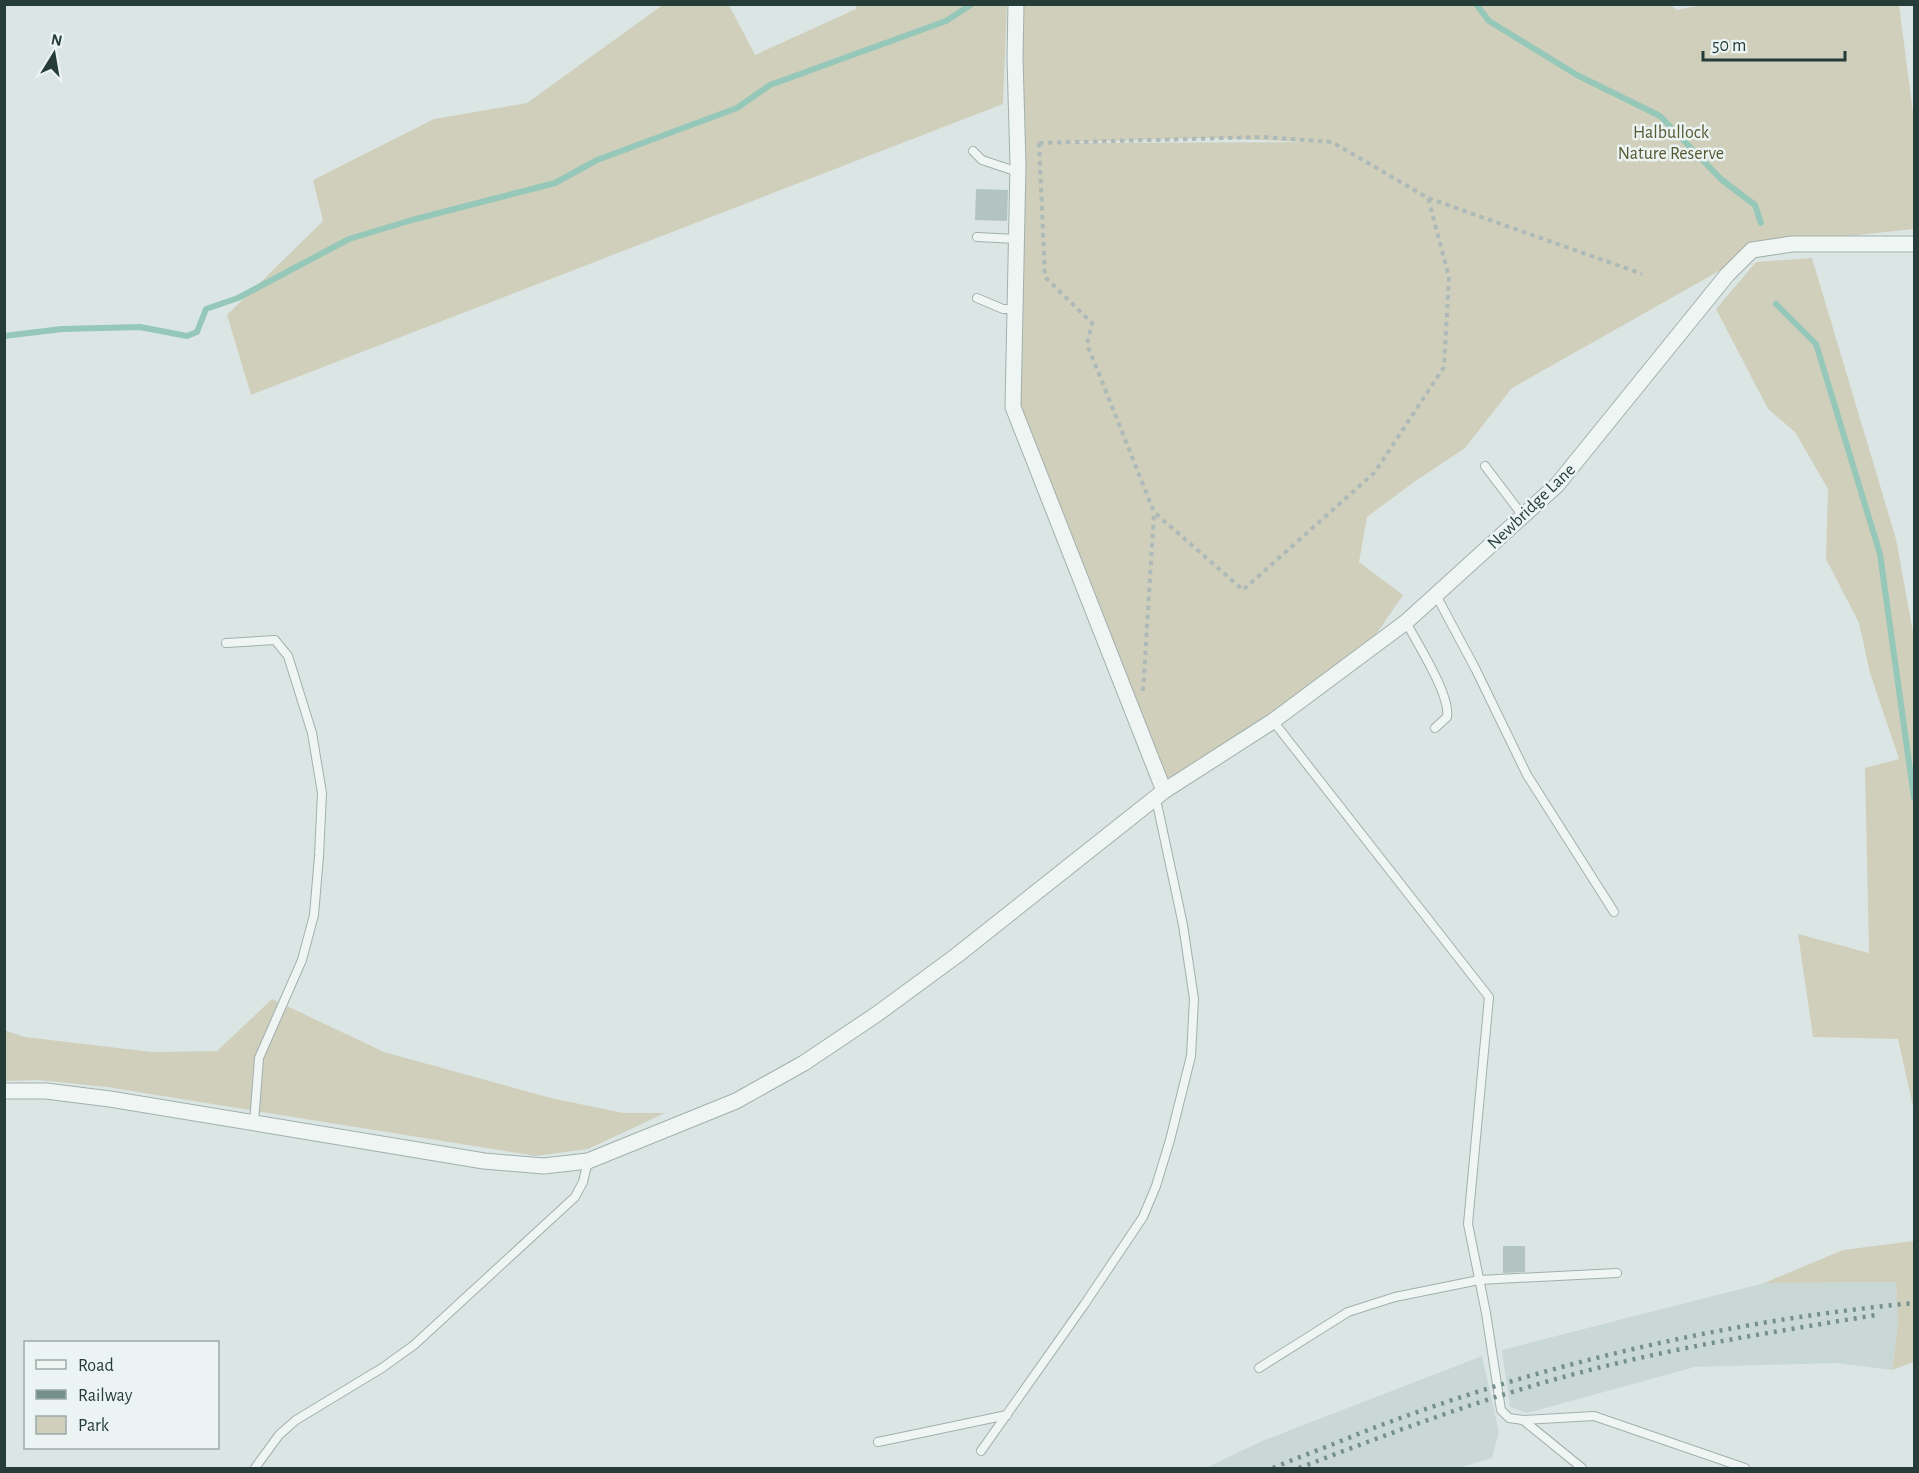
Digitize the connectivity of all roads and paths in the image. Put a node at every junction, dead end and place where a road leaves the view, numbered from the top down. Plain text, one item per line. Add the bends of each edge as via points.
1 (1016, 4) edge
2 (1039, 143) junction
3 (1018, 144) junction
4 (973, 151) dead end
5 (1018, 172) junction
6 (1428, 198) junction
7 (977, 237) dead end
8 (1016, 239) junction
9 (1914, 244) edge
10 (1642, 274) dead end
11 (977, 298) dead end
12 (1015, 309) junction
13 (1485, 466) dead end
14 (1154, 512) junction
15 (1523, 516) junction
16 (1436, 595) junction
17 (1406, 622) junction
18 (226, 643) dead end
19 (1143, 696) dead end
20 (1273, 721) junction
21 (1435, 728) dead end
22 (1160, 795) junction
23 (1614, 912) dead end
24 (4, 1091) edge
25 (254, 1123) junction
26 (588, 1161) junction
27 (1617, 1274) dead end
28 (1479, 1280) junction
29 (1259, 1368) dead end
30 (1007, 1414) junction
31 (1523, 1420) junction
32 (878, 1442) dead end
33 (981, 1451) dead end
34 (255, 1468) edge
35 (1582, 1468) edge
36 (1745, 1468) edge

1 - 3 street
2 - 3 path
2 - 6 path via 1264,137 1332,142
2 - 14 path via 1045,277 1092,323 1087,344
3 - 5 street
4 - 5 lane via 982,160
5 - 8 street
6 - 10 path
6 - 14 path via 1449,277 1444,367 1375,472 1243,590
7 - 8 lane
8 - 12 street
9 - 15 street, Newbridge Lane via 1792,244 1752,250 1727,275 1557,485
11 - 12 lane via 1003,309
12 - 22 street via 1013,407
13 - 15 lane
14 - 19 path
15 - 16 street, Newbridge Lane
16 - 17 street, Newbridge Lane
16 - 23 lane via 1527,775
17 - 20 street, Newbridge Lane
17 - 21 lane via 1448,705 1447,717
18 - 25 lane via 274,640 288,656 312,734 322,793 314,915 302,960 259,1058
20 - 22 street, Newbridge Lane
20 - 28 lane via 1489,997 1468,1224
22 - 26 street, Newbridge Lane via 956,956 804,1063 736,1101
22 - 30 lane via 1194,999 1191,1056 1170,1140 1143,1217
24 - 25 street, Newbridge Lane via 46,1091 110,1099
25 - 26 street, Newbridge Lane via 484,1161 544,1166
26 - 34 lane via 575,1197 516,1252 414,1346 287,1427
27 - 28 lane
28 - 29 lane via 1395,1297 1348,1312
28 - 31 lane via 1501,1410 1509,1418
30 - 32 lane
30 - 33 lane
31 - 35 lane
31 - 36 lane via 1594,1416

